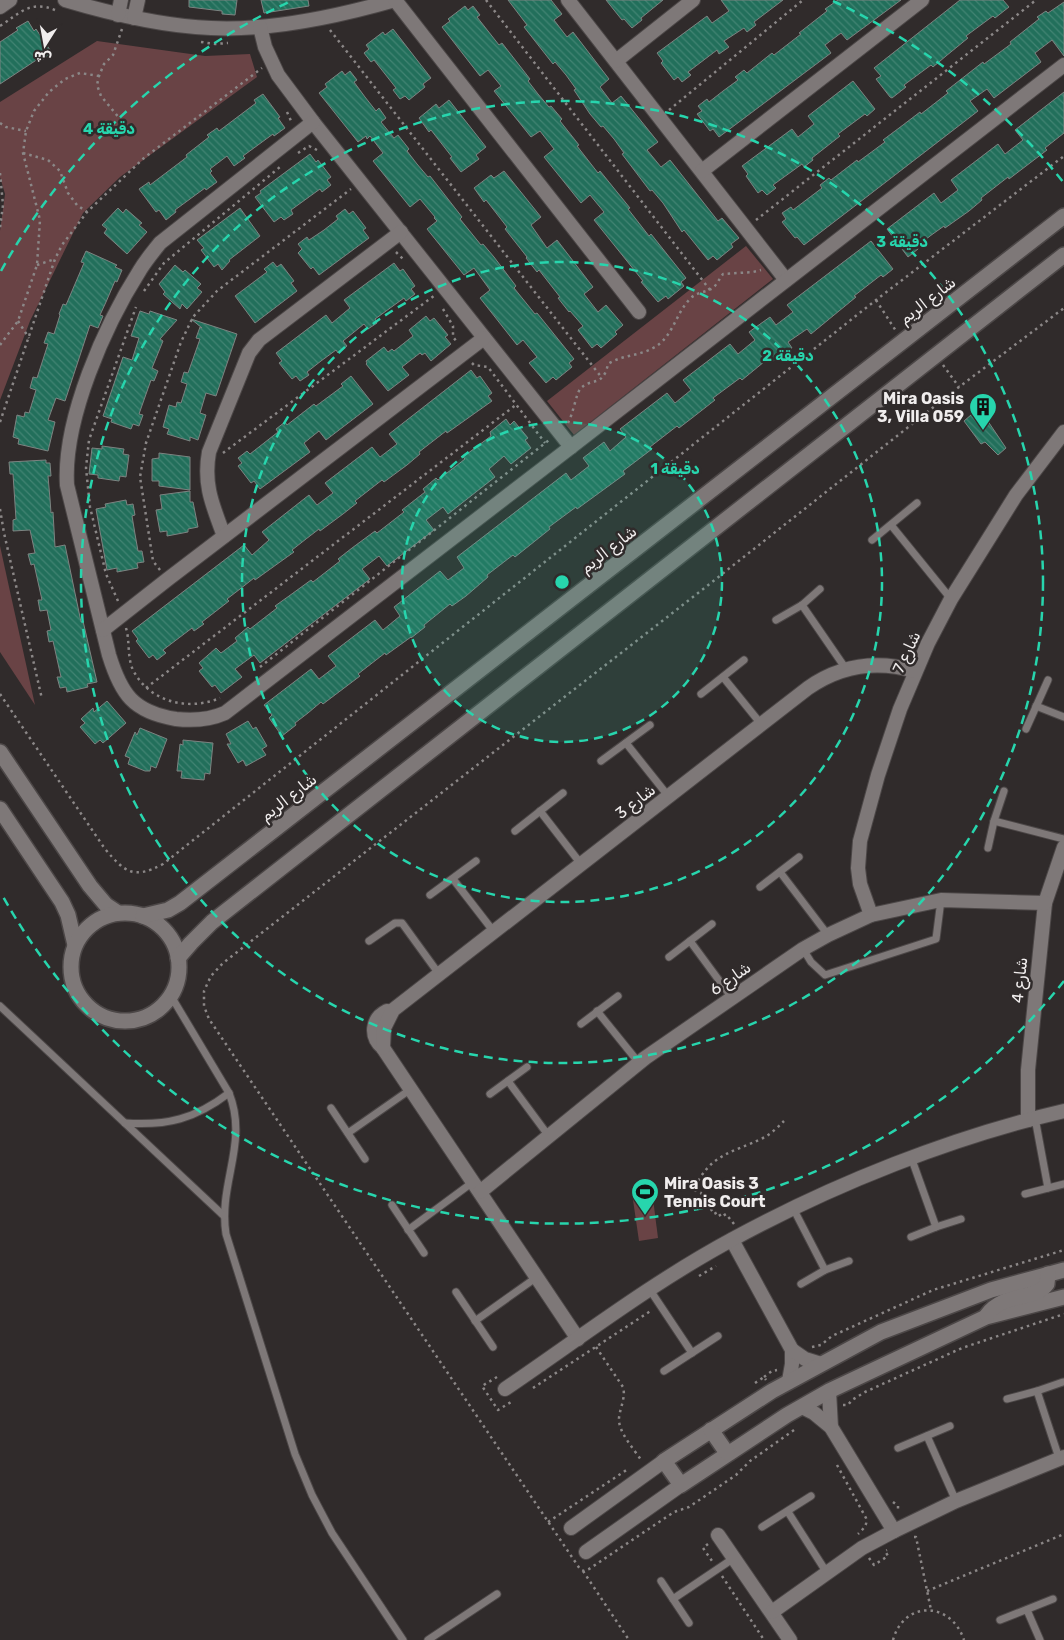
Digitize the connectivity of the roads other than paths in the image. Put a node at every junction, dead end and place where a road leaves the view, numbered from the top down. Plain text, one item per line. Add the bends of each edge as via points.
1 (10, 0) edge
2 (65, 0) edge
3 (121, 0) edge
4 (138, 0) edge
5 (395, 0) edge
6 (568, 0) edge
7 (693, 0) edge
8 (922, 0) edge
9 (0, 7) edge
10 (118, 15) junction
11 (134, 18) junction
12 (260, 27) junction
13 (616, 61) junction
14 (1064, 65) edge
15 (313, 122) junction
16 (702, 172) junction
17 (1064, 216) edge
18 (400, 232) junction
19 (1064, 255) edge
20 (786, 280) junction
21 (639, 312) dead end
22 (484, 338) junction
23 (1064, 432) edge
24 (571, 447) junction
25 (917, 504) dead end
26 (891, 525) junction
27 (224, 536) junction
28 (872, 540) dead end
29 (820, 589) dead end
30 (951, 599) junction
31 (802, 605) junction
32 (776, 620) dead end
33 (103, 630) junction
34 (744, 660) dead end
35 (846, 669) junction
36 (916, 671) junction
37 (723, 676) junction
38 (1048, 680) dead end
39 (701, 694) dead end
40 (1036, 706) junction
41 (1064, 718) edge
42 (761, 724) junction
43 (650, 725) dead end
44 (1026, 729) dead end
45 (626, 743) junction
46 (0, 752) edge
47 (601, 760) dead end
48 (1004, 791) dead end
49 (563, 793) dead end
50 (669, 797) junction
51 (0, 809) edge
52 (540, 811) junction
53 (994, 821) junction
54 (515, 831) dead end
55 (1064, 839) edge
56 (1064, 847) edge
57 (988, 848) dead end
58 (799, 857) dead end
59 (476, 861) dead end
60 (581, 864) junction
61 (780, 872) junction
62 (454, 880) junction
63 (760, 887) dead end
64 (430, 895) dead end
65 (941, 900) junction
66 (1045, 903) junction
67 (118, 913) junction
68 (871, 915) junction
69 (143, 916) junction
70 (712, 924) dead end
71 (494, 932) junction
72 (828, 935) junction
73 (369, 940) dead end
74 (690, 941) junction
75 (75, 945) junction
76 (803, 948) junction
77 (668, 957) dead end
78 (178, 958) junction
79 (439, 974) junction
80 (171, 996) junction
81 (618, 996) dead end
82 (732, 998) junction
83 (0, 1006) edge
84 (598, 1011) junction
85 (581, 1024) dead end
86 (639, 1063) junction
87 (527, 1067) dead end
88 (508, 1081) junction
89 (411, 1089) junction
90 (229, 1093) junction
91 (490, 1094) dead end
92 (331, 1108) dead end
93 (1064, 1111) edge
94 (1032, 1119) junction
95 (125, 1123) junction
96 (348, 1133) junction
97 (548, 1135) junction
98 (911, 1157) junction
99 (365, 1159) dead end
100 (1064, 1184) edge
101 (476, 1187) junction
102 (1048, 1188) junction
103 (1025, 1194) dead end
104 (392, 1205) dead end
105 (793, 1208) junction
106 (224, 1216) junction
107 (961, 1219) dead end
108 (936, 1227) junction
109 (408, 1230) junction
110 (737, 1237) junction
111 (911, 1237) dead end
112 (424, 1253) dead end
113 (849, 1261) dead end
114 (825, 1270) junction
115 (1064, 1270) edge
116 (1048, 1274) junction
117 (537, 1277) junction
118 (801, 1284) dead end
119 (650, 1290) junction
120 (456, 1292) dead end
121 (1064, 1297) edge
122 (986, 1316) junction
123 (475, 1321) junction
124 (718, 1336) dead end
125 (578, 1339) junction
126 (493, 1347) dead end
127 (692, 1353) junction
128 (797, 1354) junction
129 (820, 1364) junction
130 (664, 1371) dead end
131 (789, 1381) junction
132 (1063, 1382) edge
133 (505, 1389) dead end
134 (1037, 1391) junction
135 (829, 1398) junction
136 (1007, 1399) dead end
137 (802, 1407) junction
138 (950, 1426) dead end
139 (831, 1427) junction
140 (711, 1430) junction
141 (927, 1436) junction
142 (898, 1448) dead end
143 (727, 1453) junction
144 (1062, 1457) edge
145 (664, 1461) junction
146 (681, 1485) junction
147 (811, 1496) dead end
148 (956, 1501) junction
149 (788, 1512) junction
150 (762, 1527) dead end
151 (571, 1528) dead end
152 (894, 1531) junction
153 (718, 1535) road end
154 (586, 1552) dead end
155 (734, 1558) junction
156 (827, 1573) junction
157 (661, 1581) dead end
158 (497, 1594) dead end
159 (673, 1599) junction
160 (1053, 1599) dead end
161 (1027, 1610) junction
162 (772, 1612) junction
163 (1000, 1620) dead end
164 (689, 1623) dead end
165 (402, 1640) edge
166 (428, 1640) edge
167 (790, 1640) edge
168 (1040, 1640) edge

1 - 9 street
2 - 10 street
3 - 10 street
4 - 11 street
5 - 12 street via 359,10
5 - 21 street
6 - 13 street
7 - 13 street
8 - 16 street
10 - 11 street
11 - 12 street via 211,28
12 - 15 street via 278,75
13 - 16 street
14 - 20 street
15 - 18 street via 356,185
15 - 33 street via 160,243 125,295 97,354 74,422 66,467 70,501
16 - 20 street
17 - 69 street, شارع الريم via 180,903 168,910
18 - 22 street via 440,292
18 - 27 street via 259,340 249,352 207,466 210,500
19 - 78 street via 259,885 205,928
20 - 24 street
22 - 24 street
22 - 27 street
23 - 30 street, شارع 7 via 1016,495
24 - 33 street via 225,713 207,720 181,720 140,708 116,679
25 - 26 lane
26 - 28 lane
26 - 30 lane
27 - 33 street
29 - 31 lane
30 - 36 street, شارع 7
31 - 32 lane
31 - 35 lane
34 - 37 lane
35 - 36 street, شارع 3 via 888,665
35 - 42 street, شارع 3 via 820,680
36 - 68 street, شارع 7 via 888,742 860,840 859,876
37 - 39 lane
37 - 42 lane
38 - 40 lane
40 - 41 lane
40 - 44 lane
42 - 50 street, شارع 3
43 - 45 lane
45 - 47 lane
45 - 50 lane
46 - 67 street via 90,886
48 - 53 lane
49 - 52 lane
50 - 60 street, شارع 3
51 - 75 street via 62,902
52 - 54 lane
52 - 60 lane
53 - 55 lane
53 - 57 lane
56 - 66 street, شارع 4
58 - 61 lane
59 - 62 lane
60 - 71 street, شارع 3
61 - 63 lane
61 - 72 lane
62 - 64 lane
62 - 71 lane
65 - 66 street, شارع 6
65 - 68 street, شارع 6
65 - 76 lane via 936,939 825,974 811,962
66 - 94 street, شارع 4 via 1028,1070
67 - 69 street
67 - 75 street via 92,923
68 - 72 street, شارع 6
69 - 78 street via 167,932
70 - 74 lane
71 - 79 street, شارع 3
72 - 76 street, شارع 6
73 - 79 lane via 395,923 402,923
74 - 77 lane
74 - 82 lane
75 - 80 street via 70,966 73,984 81,1000 94,1012 110,1020 129,1022 162,1008
76 - 82 street, شارع 6
78 - 80 street via 179,976
79 - 89 street, شارع 3 via 393,1010 384,1028 383,1048
80 - 90 lane
81 - 84 lane
82 - 86 street, شارع 6
83 - 95 lane
84 - 85 lane
84 - 86 lane
86 - 97 street, شارع 6
87 - 88 lane
88 - 91 lane
88 - 97 lane
89 - 96 lane
89 - 101 street
90 - 95 lane via 198,1114 181,1120 162,1124
90 - 106 lane via 237,1134
92 - 96 lane
93 - 94 street
94 - 98 street
94 - 102 lane
95 - 106 lane
96 - 99 lane
97 - 101 street, شارع 6
98 - 105 street
98 - 108 lane
100 - 102 lane
101 - 109 lane
101 - 117 street
102 - 103 lane
104 - 109 lane
105 - 110 street
105 - 114 lane
106 - 165 lane via 226,1234 295,1454 312,1495 332,1534
107 - 108 lane
108 - 111 lane
109 - 112 lane
110 - 119 street
110 - 128 street
113 - 114 lane
114 - 118 lane
115 - 116 street
116 - 122 street via 1047,1284 1041,1290 1002,1301
116 - 129 street via 991,1290 881,1332
117 - 123 lane
117 - 125 street
119 - 125 street
119 - 127 lane
120 - 123 lane
121 - 122 street
122 - 135 street
123 - 126 lane
124 - 127 lane
125 - 133 street
127 - 130 lane
128 - 129 street
128 - 131 street
129 - 131 street
131 - 140 street
132 - 134 lane
134 - 136 lane
134 - 144 lane
135 - 137 street
135 - 139 street
137 - 139 street
137 - 143 street
138 - 141 lane
139 - 152 street
140 - 143 street
140 - 145 street
141 - 142 lane
141 - 148 lane
143 - 146 street
144 - 148 street
145 - 146 street
145 - 151 street
146 - 154 street
147 - 149 lane
148 - 152 street
149 - 150 lane
149 - 156 lane
152 - 156 street via 862,1548
153 - 155 street
155 - 159 lane
155 - 162 street
156 - 162 street
157 - 159 lane
158 - 166 lane
159 - 164 lane
160 - 161 lane
161 - 163 lane
161 - 168 lane
162 - 167 street

